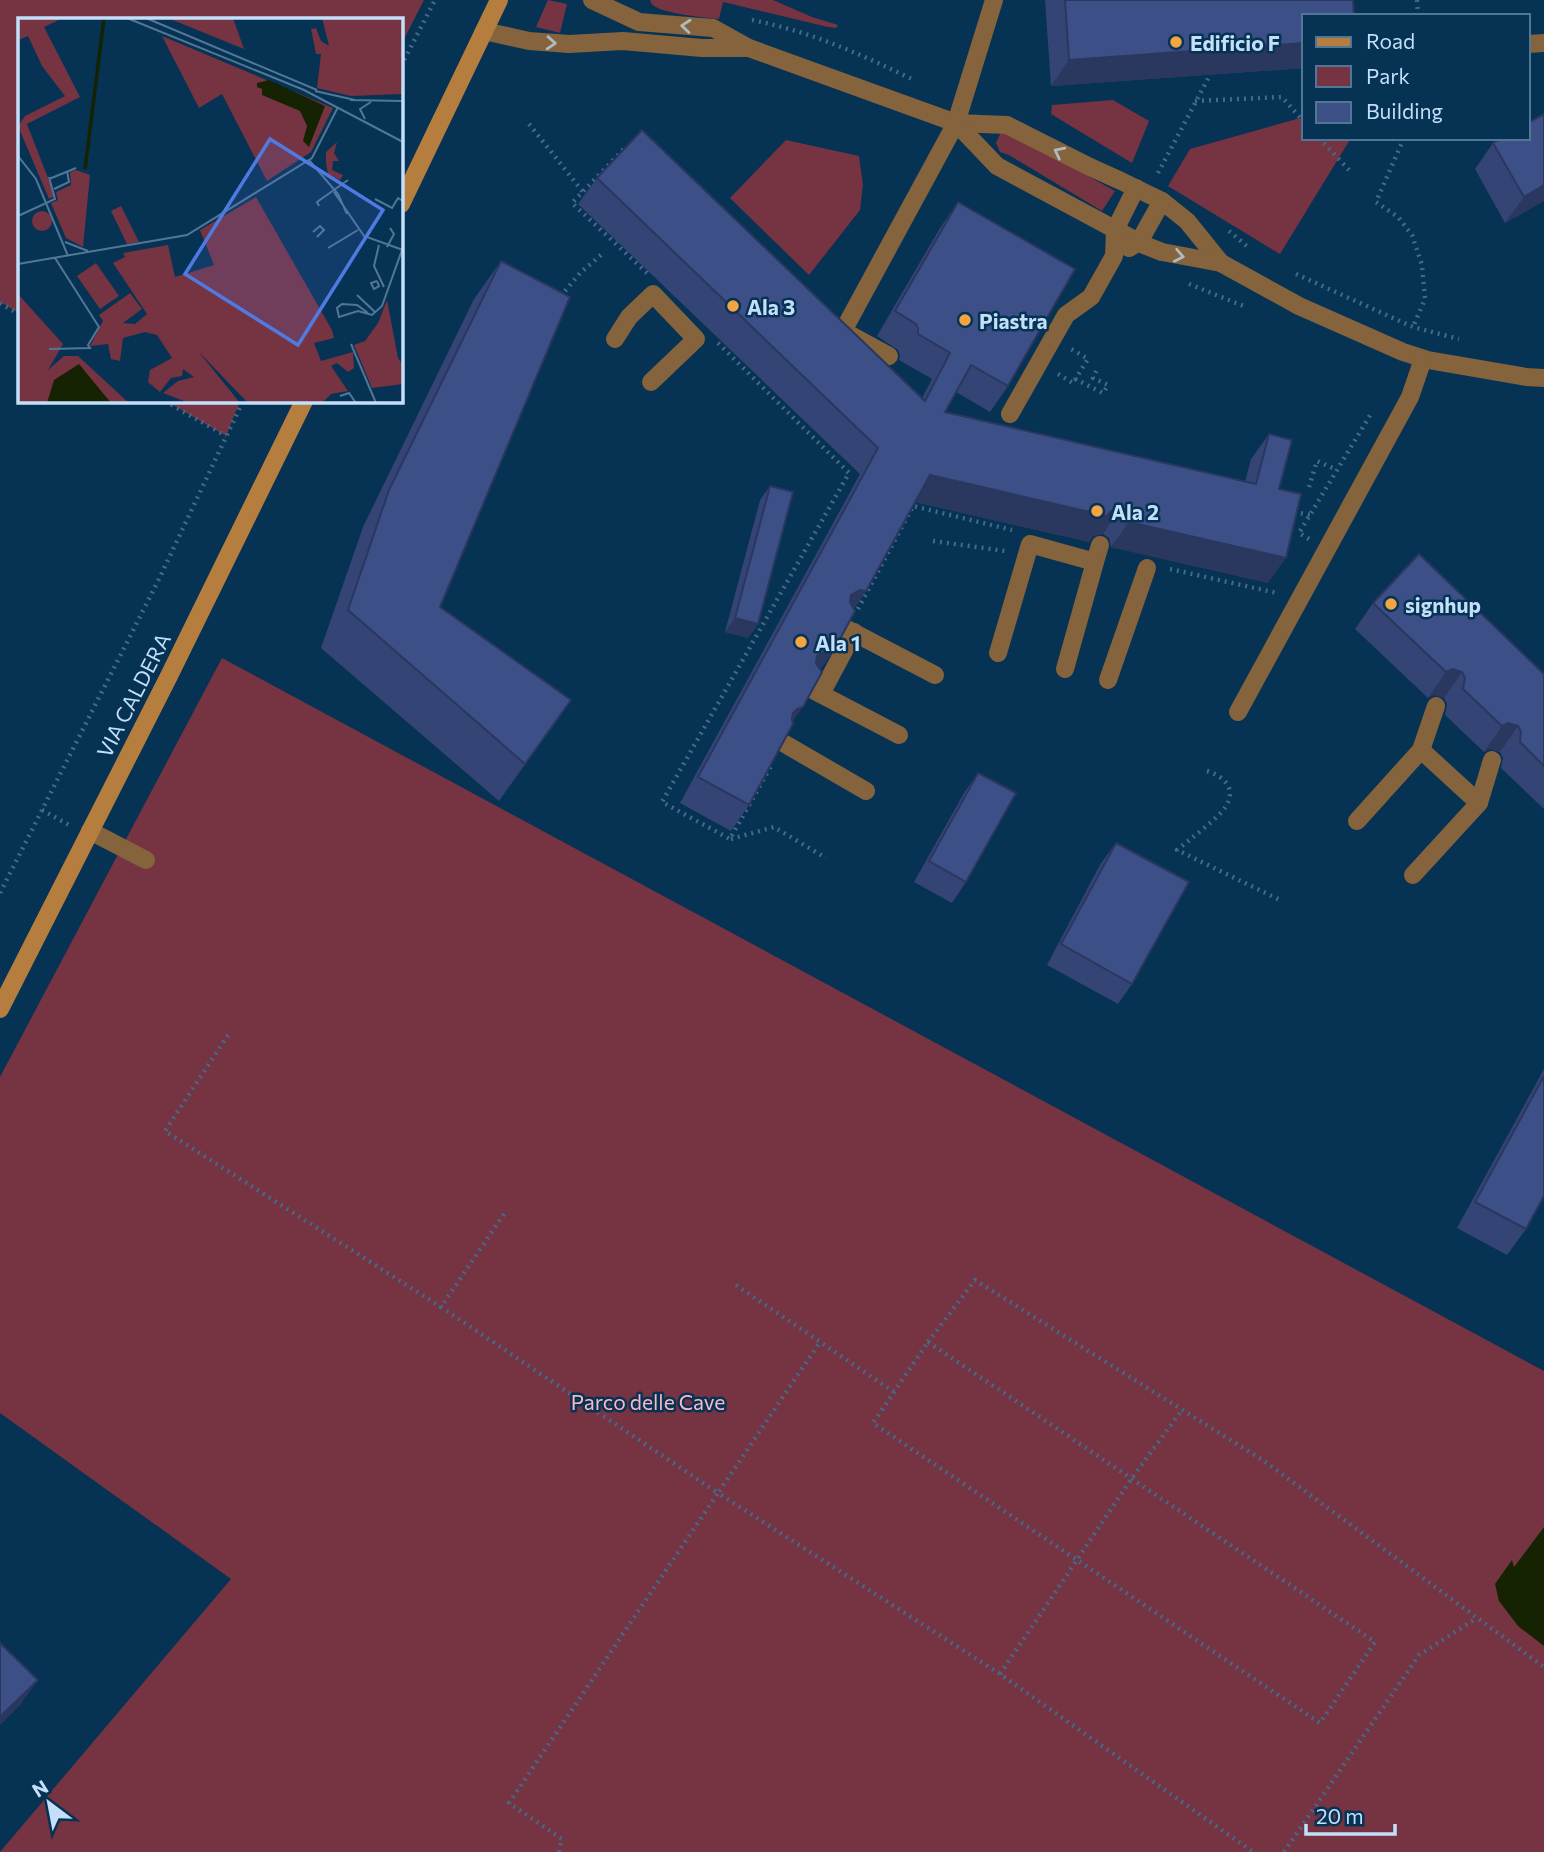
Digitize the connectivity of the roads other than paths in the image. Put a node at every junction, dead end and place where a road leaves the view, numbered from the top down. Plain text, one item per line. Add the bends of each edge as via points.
1 (499, 0) edge
2 (592, 0) edge
3 (994, 0) edge
4 (484, 31) junction
5 (750, 48) junction
6 (957, 123) junction
7 (1136, 188) junction
8 (1162, 201) junction
9 (402, 202) edge
10 (1115, 230) junction
11 (1139, 242) junction
12 (1114, 256) junction
13 (1221, 264) junction
14 (615, 339) dead end
15 (889, 356) dead end
16 (1423, 359) junction
17 (1544, 378) edge
18 (651, 382) dead end
19 (304, 402) edge
20 (1010, 414) edge
21 (1155, 567) road end
22 (999, 653) dead end
23 (1065, 669) dead end
24 (935, 675) dead end
25 (1108, 680) dead end
26 (1436, 706) dead end
27 (1238, 712) dead end
28 (899, 735) dead end
29 (1420, 750) junction
30 (780, 751) edge
31 (1492, 760) dead end
32 (866, 791) dead end
33 (1479, 803) junction
34 (1357, 821) dead end
35 (90, 831) junction
36 (146, 860) dead end
37 (1413, 875) dead end
38 (0, 1009) edge

1 - 4 street
5 -> 2 lane via 713,28 639,22
3 - 6 lane
4 -> 5 lane via 569,44 623,41
4 - 9 street
5 - 6 lane
7 -> 6 lane via 1007,125
6 - 10 lane via 997,166
6 - 15 lane via 843,331
7 - 8 lane
7 - 10 lane
8 - 11 lane
8 - 13 lane via 1187,221
10 - 11 lane
10 - 12 lane
11 - 12 lane
11 -> 13 lane via 1162,252
12 - 20 lane via 1091,298 1066,316
13 - 16 lane via 1299,306
14 - 18 lane via 658,288 703,332
16 - 17 lane
16 - 27 lane via 1410,397
19 - 35 street, VIA CALDERA
21 - 25 lane
22 - 23 lane via 1031,541 1097,554
24 - 28 lane via 848,629 815,691
26 - 29 lane
29 - 33 lane
29 - 34 lane
30 - 32 lane
31 - 33 lane
33 - 37 lane
35 - 36 lane
35 - 38 street, VIA CALDERA

